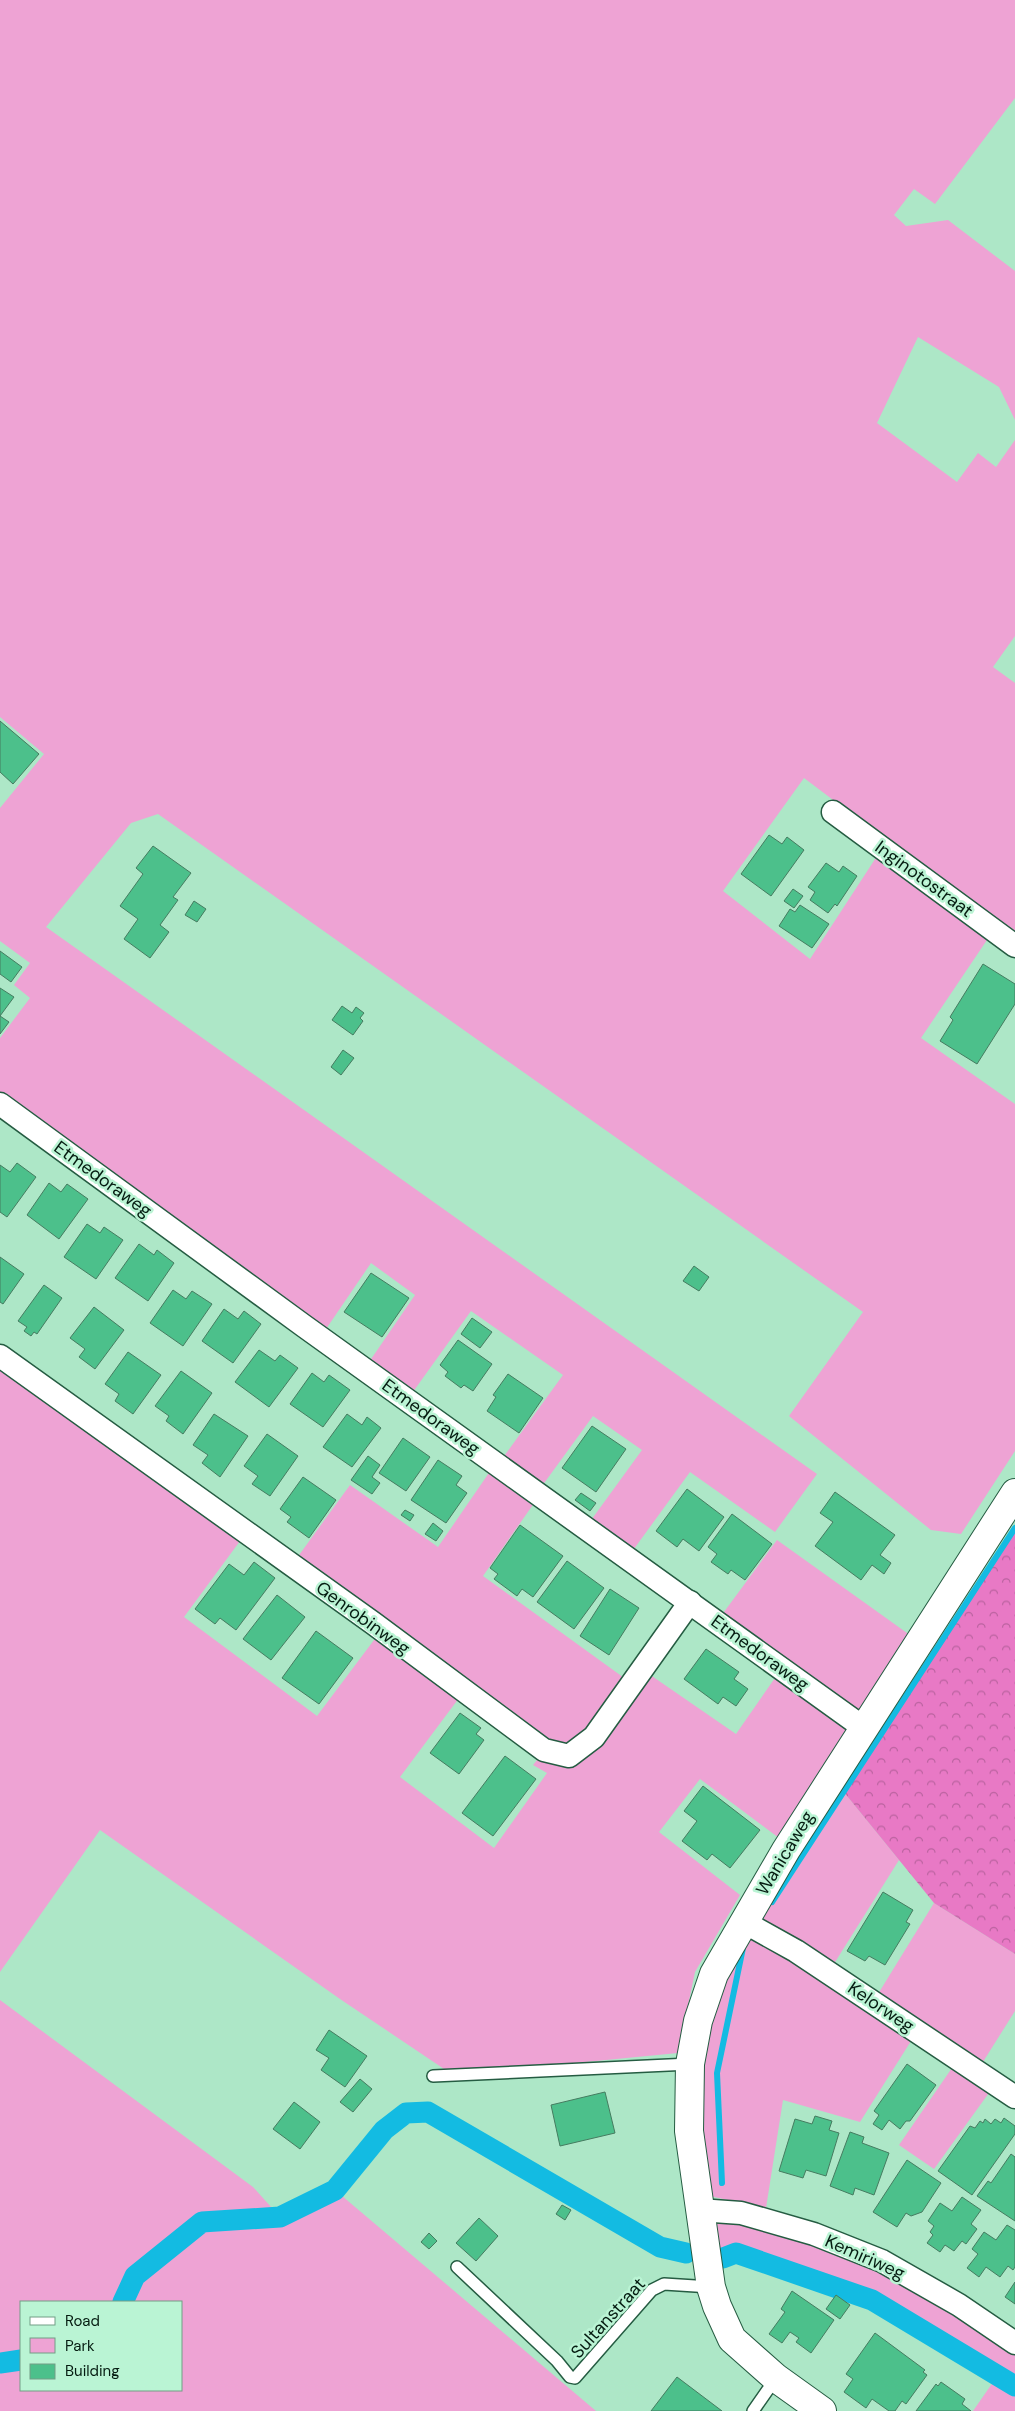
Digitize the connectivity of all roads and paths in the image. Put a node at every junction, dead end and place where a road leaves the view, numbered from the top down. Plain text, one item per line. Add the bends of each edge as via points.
1 (833, 812) dead end
2 (1015, 946) edge
3 (0, 1104) edge
4 (0, 1356) edge
5 (1015, 1493) edge
6 (690, 1602) junction
7 (864, 1728) junction
8 (744, 1922) junction
9 (690, 2064) junction
10 (433, 2076) dead end
11 (1015, 2097) edge
12 (699, 2210) junction
13 (457, 2267) dead end
14 (711, 2287) junction
15 (1015, 2343) edge
16 (776, 2378) junction
17 (752, 2411) edge
18 (822, 2411) edge

1 - 2 street, Inginotostraat
3 - 6 street, Etmedoraweg
4 - 6 street, Genrobinweg via 373,1623 544,1750 569,1756 594,1737
5 - 7 street, Wanicaweg
6 - 7 street, Etmedoraweg
7 - 8 street, Wanicaweg
8 - 9 street, Wanicaweg via 714,1974 698,2021
8 - 11 street, Kelorweg via 796,1951
9 - 10 lane
9 - 12 street, Wanicaweg via 689,2131
12 - 14 street, Wanicaweg
12 - 15 street, Kemiriweg via 741,2213 814,2234 882,2261 959,2305
13 - 14 lane, Sultanstraat via 570,2377 575,2378 652,2290 664,2284
14 - 16 street, Wanicaweg via 732,2339
16 - 17 lane
16 - 18 street, Wanicaweg

